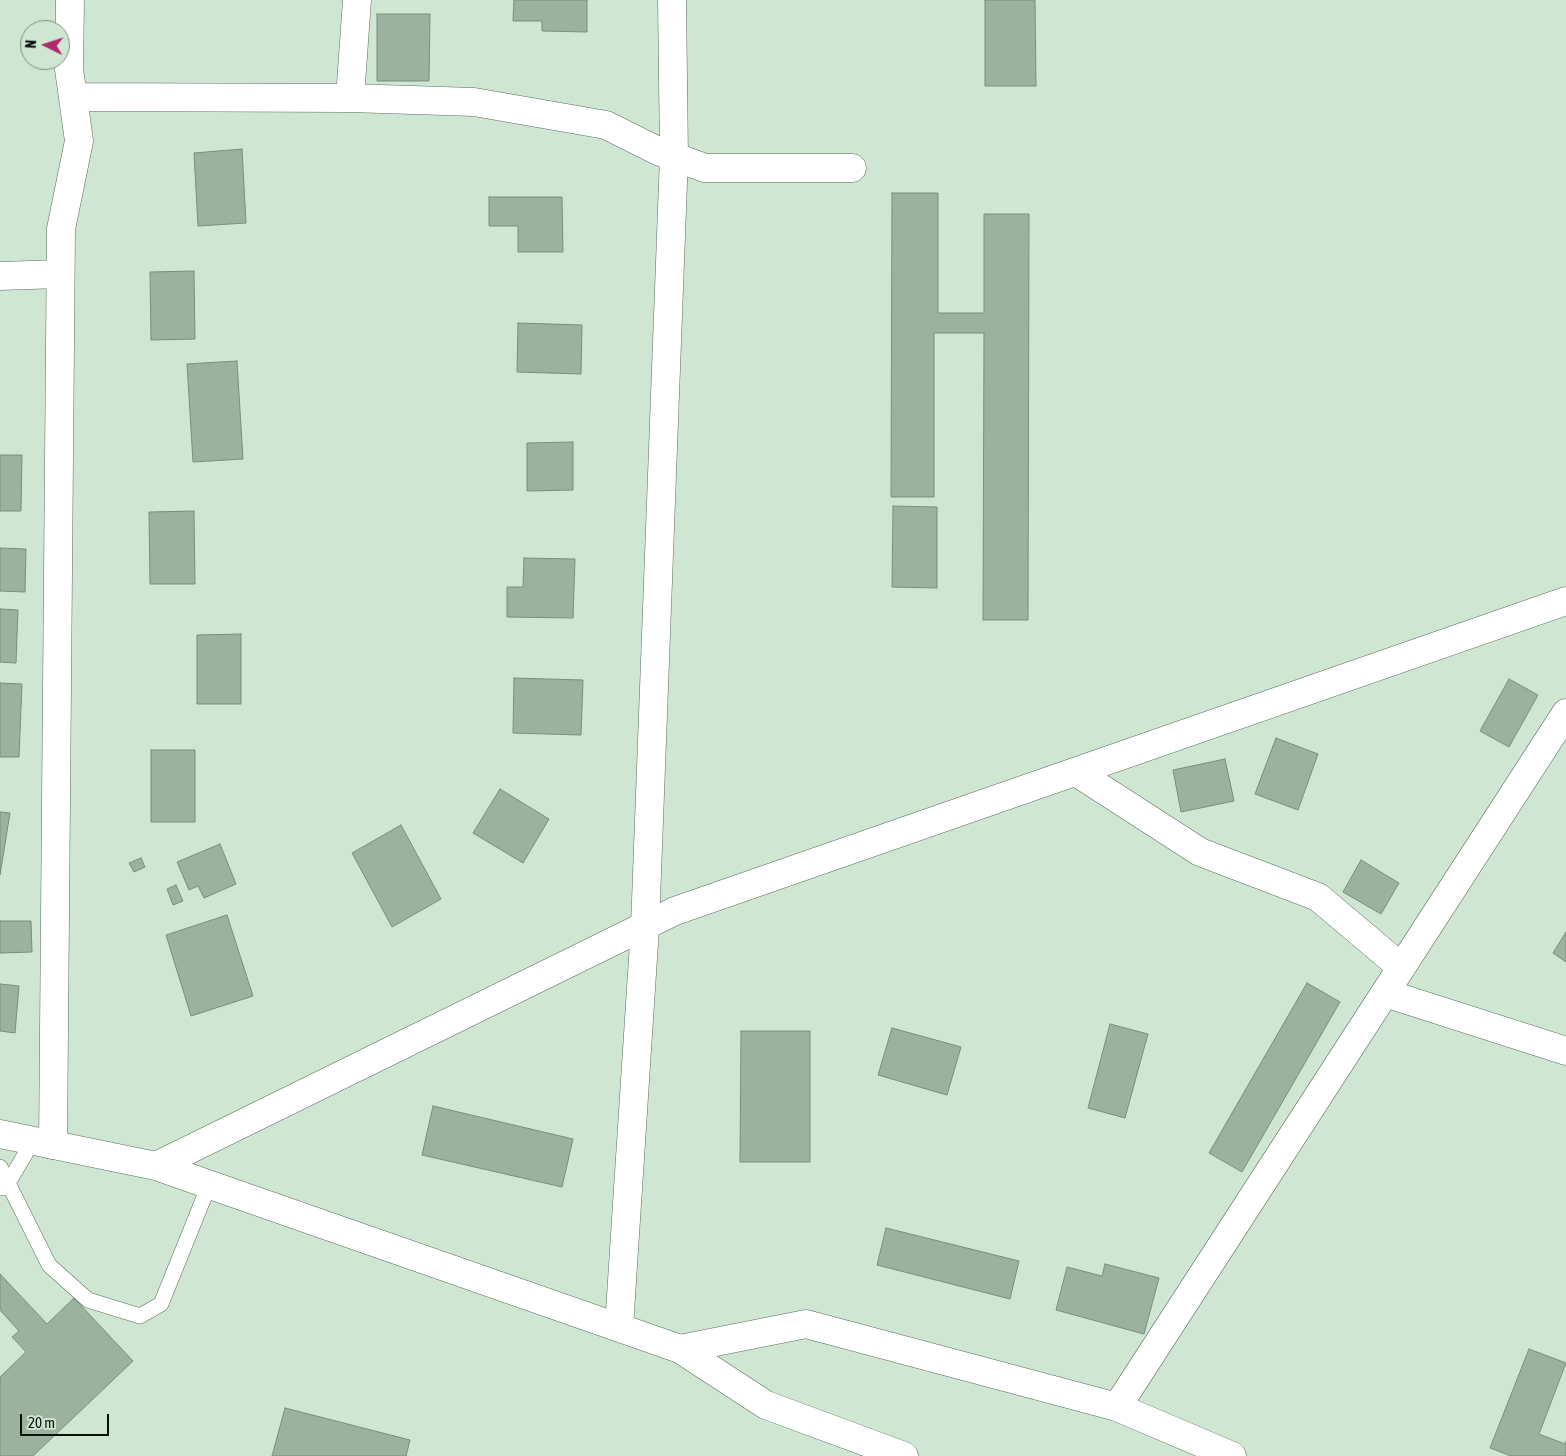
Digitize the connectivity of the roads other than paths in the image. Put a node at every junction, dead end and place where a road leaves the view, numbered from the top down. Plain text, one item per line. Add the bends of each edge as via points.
1 (70, 0) edge
2 (357, 0) edge
3 (672, 0) edge
4 (73, 97) junction
5 (350, 98) junction
6 (674, 156) junction
7 (852, 168) dead end
8 (60, 274) junction
9 (0, 276) edge
10 (1566, 601) edge
11 (1566, 713) edge
12 (1076, 772) junction
13 (645, 926) junction
14 (1401, 967) junction
15 (1385, 993) junction
16 (1566, 1051) edge
17 (0, 1134) edge
18 (43, 1143) junction
19 (156, 1166) junction
20 (0, 1167) edge
21 (209, 1185) junction
22 (4, 1187) edge
23 (619, 1327) junction
24 (680, 1349) junction
25 (1117, 1407) junction
26 (904, 1456) edge
27 (1232, 1456) edge

1 - 4 street via 69,69
2 - 5 street
3 - 6 street
4 - 5 street
4 - 8 street via 79,140 61,229
5 - 6 street via 474,102 606,126
6 - 7 street via 705,168
6 - 13 street
8 - 9 street
8 - 18 street
10 - 12 street
11 - 14 street
12 - 13 street via 675,911
12 - 14 street via 1200,852 1318,898
13 - 19 street
13 - 23 street
14 - 15 street
15 - 16 street
15 - 25 street
17 - 18 street
18 - 19 street
18 - 22 lane
19 - 21 street
20 - 22 lane
21 - 22 lane via 161,1304 140,1316 88,1300 49,1266
21 - 23 street
23 - 24 street
24 - 25 street via 806,1324
24 - 26 street via 766,1405
25 - 27 street

